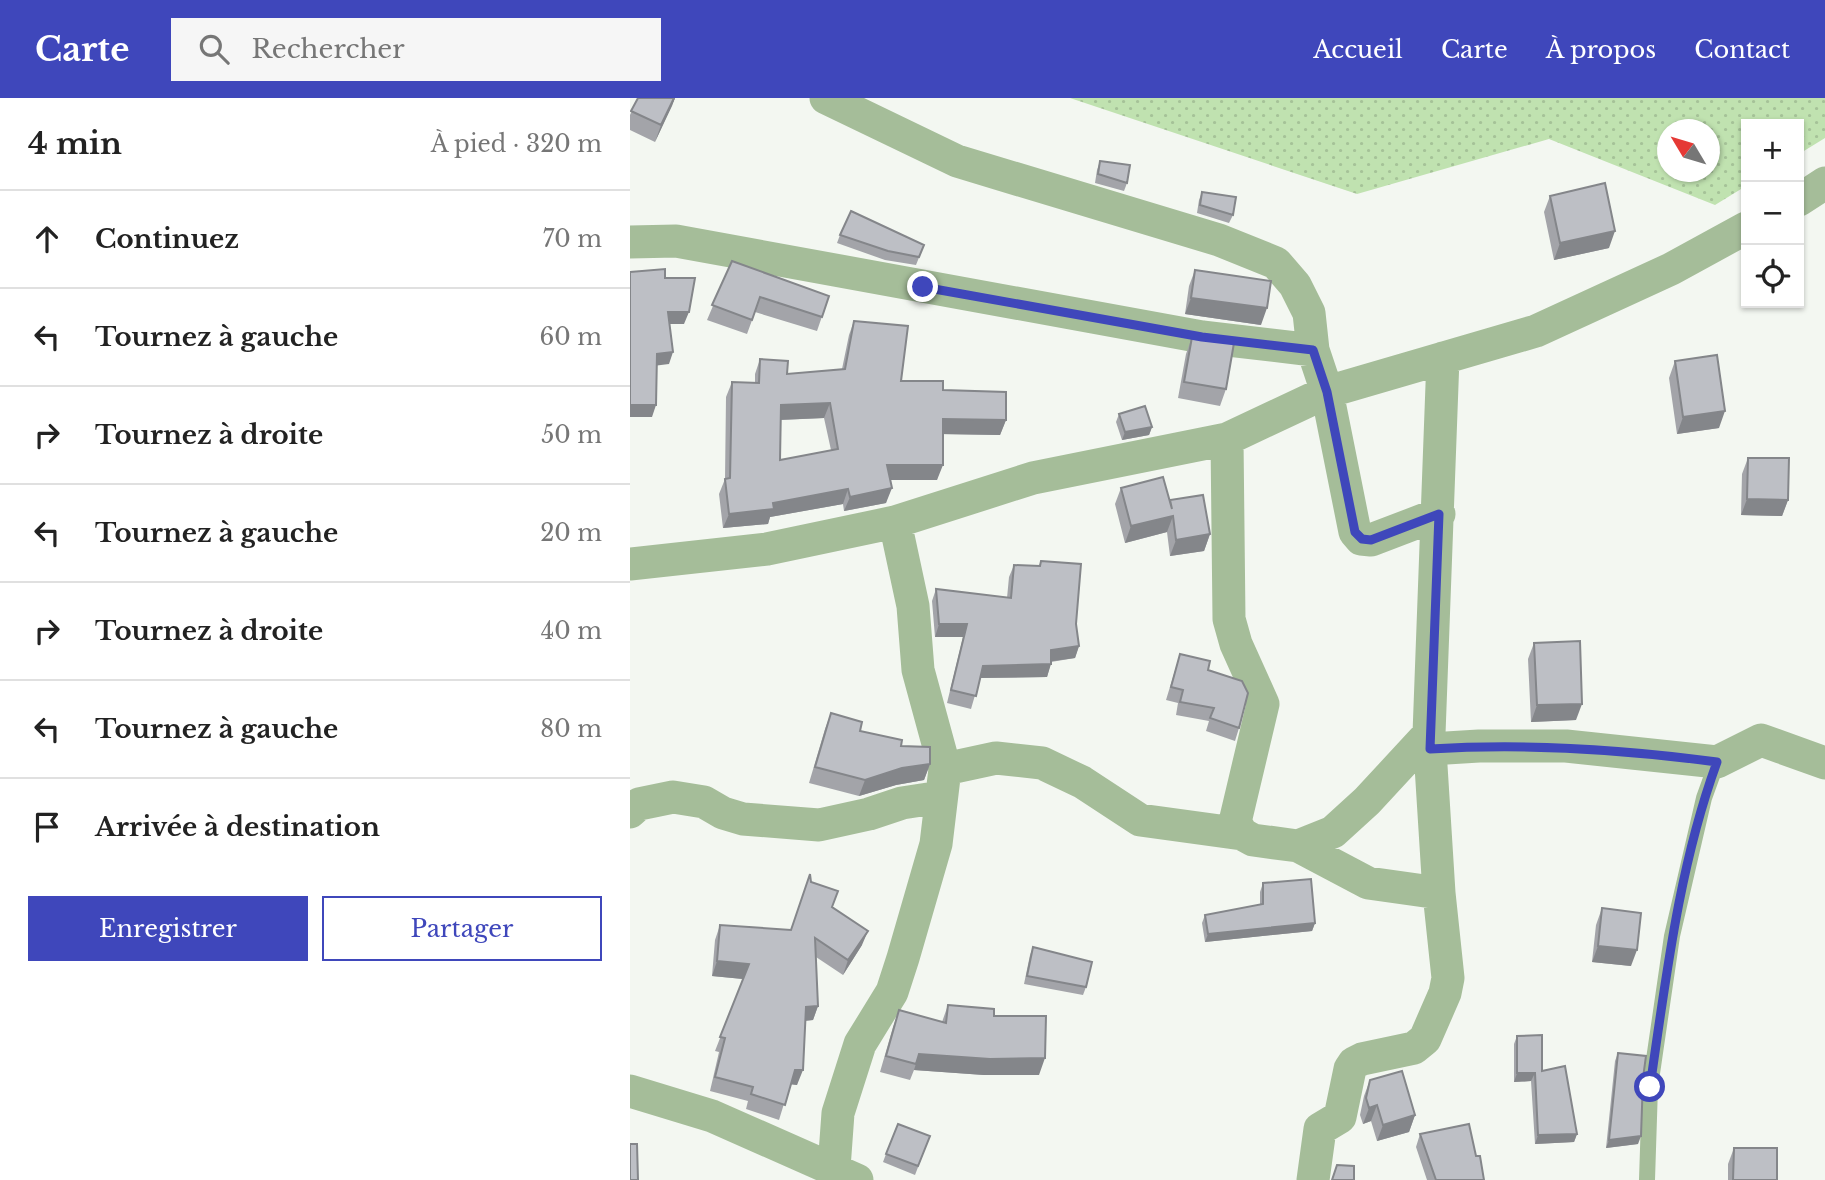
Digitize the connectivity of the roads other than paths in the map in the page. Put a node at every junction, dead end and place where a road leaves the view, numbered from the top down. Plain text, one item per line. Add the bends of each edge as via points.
1 (826, 98) edge
2 (1825, 183) edge
3 (1804, 197) edge
4 (1741, 231) edge
5 (630, 242) edge
6 (1313, 350) junction
7 (1443, 358) junction
8 (1327, 392) junction
9 (1227, 439) junction
10 (1439, 514) junction
11 (895, 522) junction
12 (630, 564) edge
13 (1429, 742) junction
14 (1717, 762) junction
15 (1825, 763) edge
16 (943, 783) junction
17 (630, 812) edge
18 (1242, 834) junction
19 (1298, 846) junction
20 (1439, 893) junction
21 (630, 1091) edge
22 (846, 1174) edge
23 (1313, 1180) edge
24 (1647, 1180) edge

1 - 6 street via 957,161 1219,240 1276,263 1295,285 1309,313
2 - 3 street
4 - 7 street via 1671,269 1536,331
5 - 6 street via 676,240 1188,334
6 - 8 street
7 - 8 street
7 - 10 street
8 - 9 street
8 - 10 street via 1355,532 1371,540
9 - 11 street via 1033,478
9 - 18 street via 1229,620 1263,704 1235,822
10 - 13 street
11 - 12 street via 767,549
11 - 16 street via 913,606 918,670
13 - 14 street via 1566,746
13 - 19 street via 1333,832
13 - 20 street
14 - 15 street via 1760,740
14 - 24 lane via 1704,798 1672,936 1650,1087
16 - 17 street via 902,803 819,825 743,818 704,802 673,797 639,804
16 - 18 street via 996,758 1042,763 1082,782 1140,820
16 - 22 street via 936,844 892,992 860,1044 838,1113
18 - 19 street via 1253,840
19 - 20 street via 1368,883
20 - 23 street via 1448,978 1445,993 1424,1039 1413,1048 1354,1063 1340,1117 1320,1129
21 - 22 street via 712,1116

